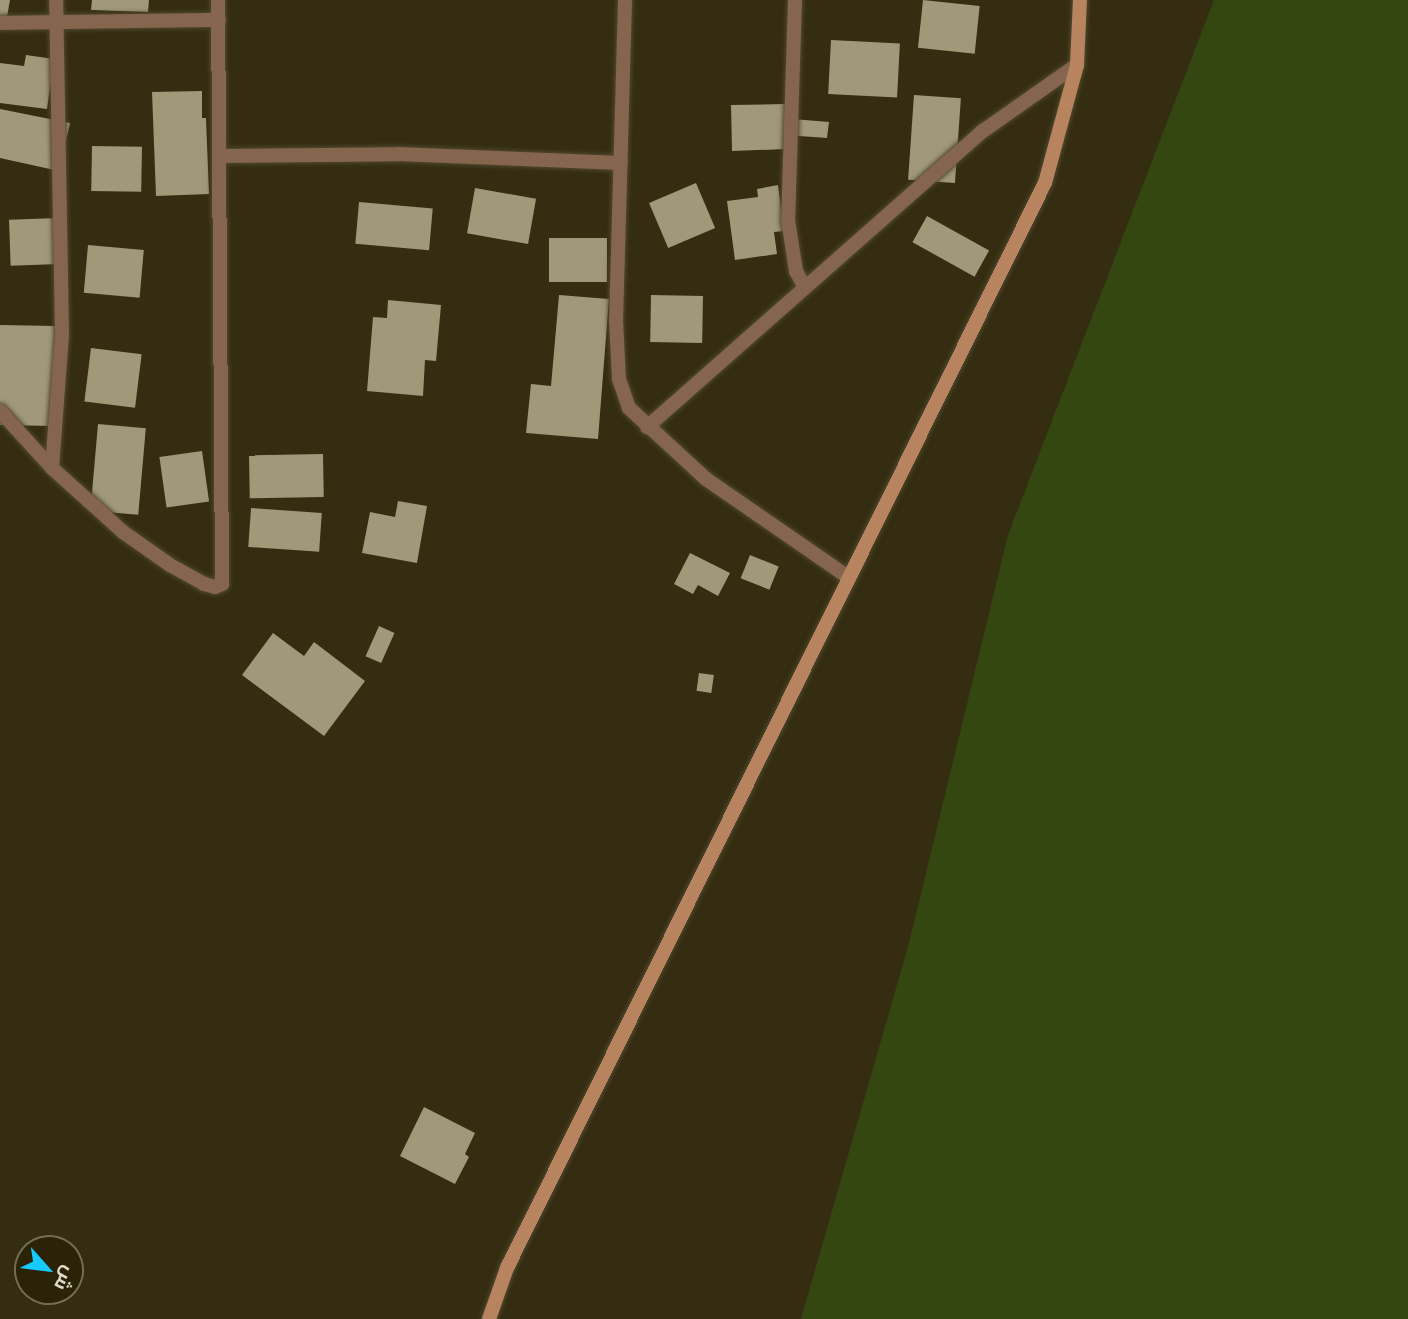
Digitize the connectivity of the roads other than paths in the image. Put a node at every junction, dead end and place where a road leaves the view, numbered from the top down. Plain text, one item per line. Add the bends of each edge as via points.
1 (57, 0) edge
2 (218, 0) edge
3 (625, 0) edge
4 (796, 0) edge
5 (1080, 0) edge
6 (219, 20) junction
7 (56, 22) junction
8 (0, 23) edge
9 (1077, 65) junction
10 (221, 156) junction
11 (621, 163) junction
12 (805, 288) junction
13 (0, 411) edge
14 (646, 427) junction
15 (52, 468) junction
16 (848, 578) junction
17 (489, 1319) edge

1 - 7 street
2 - 6 street
3 - 11 street
4 - 12 street via 788,220 796,271
5 - 9 main road
6 - 7 street
6 - 10 street
7 - 8 street
7 - 15 street via 62,335
9 - 12 street via 983,131
9 - 16 main road via 1045,183
10 - 11 street via 398,154
10 - 15 street via 222,584 204,584 170,565 124,532
11 - 14 street via 618,379 629,408
12 - 14 street
13 - 15 street
14 - 16 street via 706,479
16 - 17 main road via 507,1268

